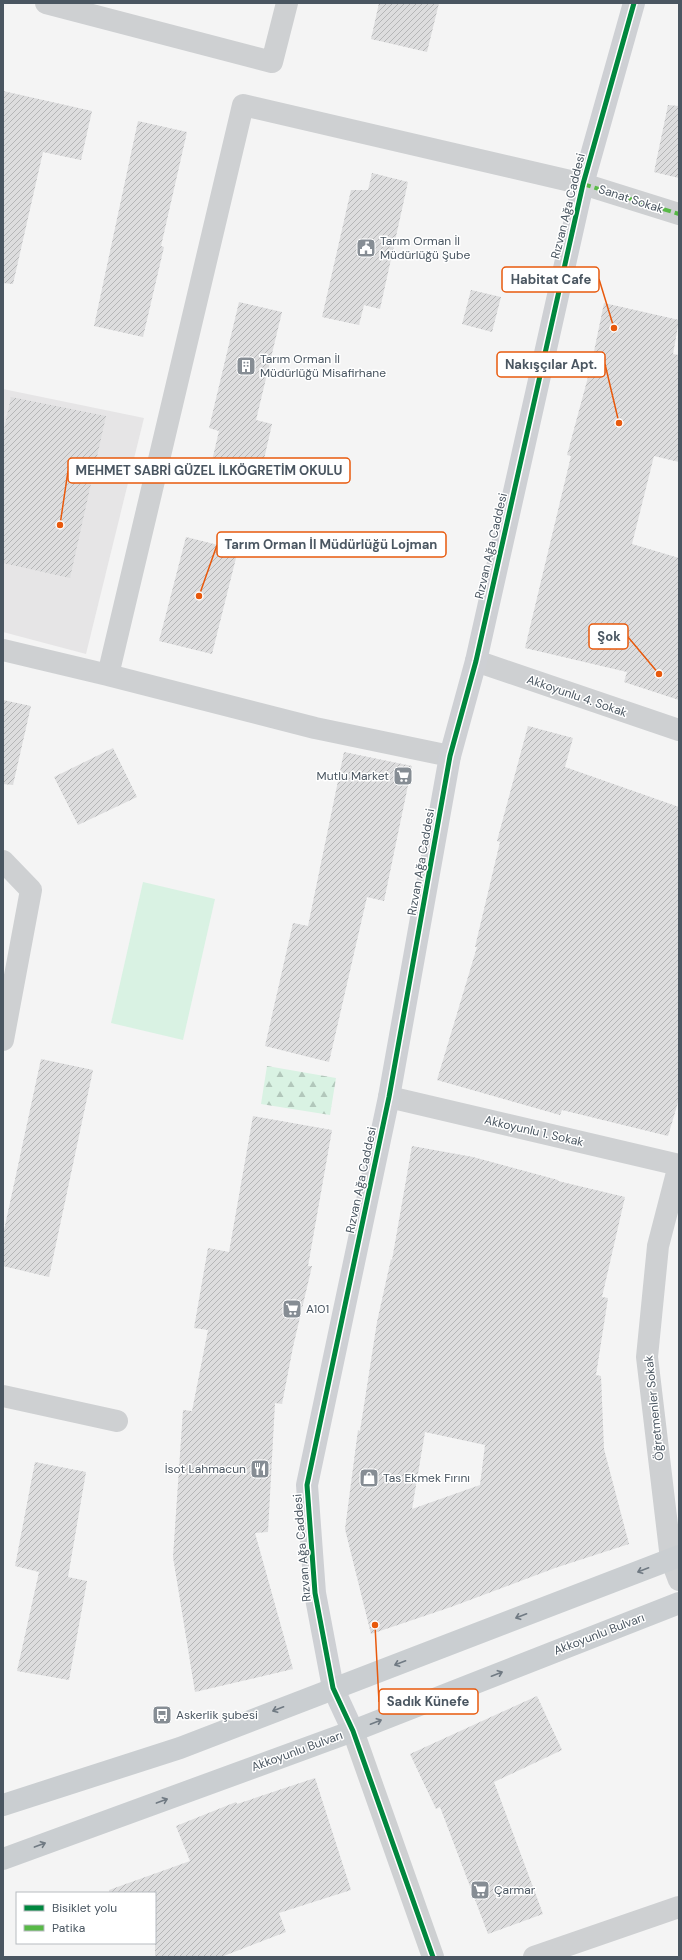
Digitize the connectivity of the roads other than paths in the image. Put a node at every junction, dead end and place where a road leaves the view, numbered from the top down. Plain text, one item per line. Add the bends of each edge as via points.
1 (46, 3) edge
2 (287, 3) edge
3 (634, 3) edge
4 (583, 184) junction
5 (679, 214) edge
6 (3, 650) edge
7 (476, 661) junction
8 (108, 676) junction
9 (679, 730) edge
10 (450, 756) junction
11 (3, 861) edge
12 (3, 1040) edge
13 (388, 1097) junction
14 (679, 1165) edge
15 (3, 1396) edge
16 (117, 1421) dead end
17 (675, 1557) edge
18 (679, 1580) edge
19 (679, 1603) edge
20 (333, 1688) junction
21 (352, 1731) junction
22 (3, 1805) edge
23 (3, 1859) edge
24 (679, 1907) edge
25 (433, 1957) edge
26 (534, 1957) edge

1 - 2 street via 272,62
3 - 4 street, Rızvan Ağa Caddesi
4 - 5 street, Sanat Sokak
4 - 7 street, Rızvan Ağa Caddesi
4 - 8 street, Sanat Sokak via 243,105
6 - 8 street
7 - 9 street, Akkoyunlu 4. Sokak
7 - 10 street, Rızvan Ağa Caddesi
8 - 10 street via 315,728
10 - 13 street, Rızvan Ağa Caddesi
11 - 12 street via 31,890
13 - 14 street, Akkoyunlu 1. Sokak
13 - 20 street, Rızvan Ağa Caddesi via 307,1485 315,1593
14 - 17 street, Öğretmenler Sokak via 658,1246 647,1357
15 - 16 street
17 - 18 street, Öğretmenler Sokak
17 -> 20 main road
21 -> 19 main road, Akkoyunlu Bulvarı
20 - 21 street, Rızvan Ağa Caddesi
20 -> 22 main road via 180,1748
23 -> 21 main road, Akkoyunlu Bulvarı
21 - 25 street
24 - 26 street

